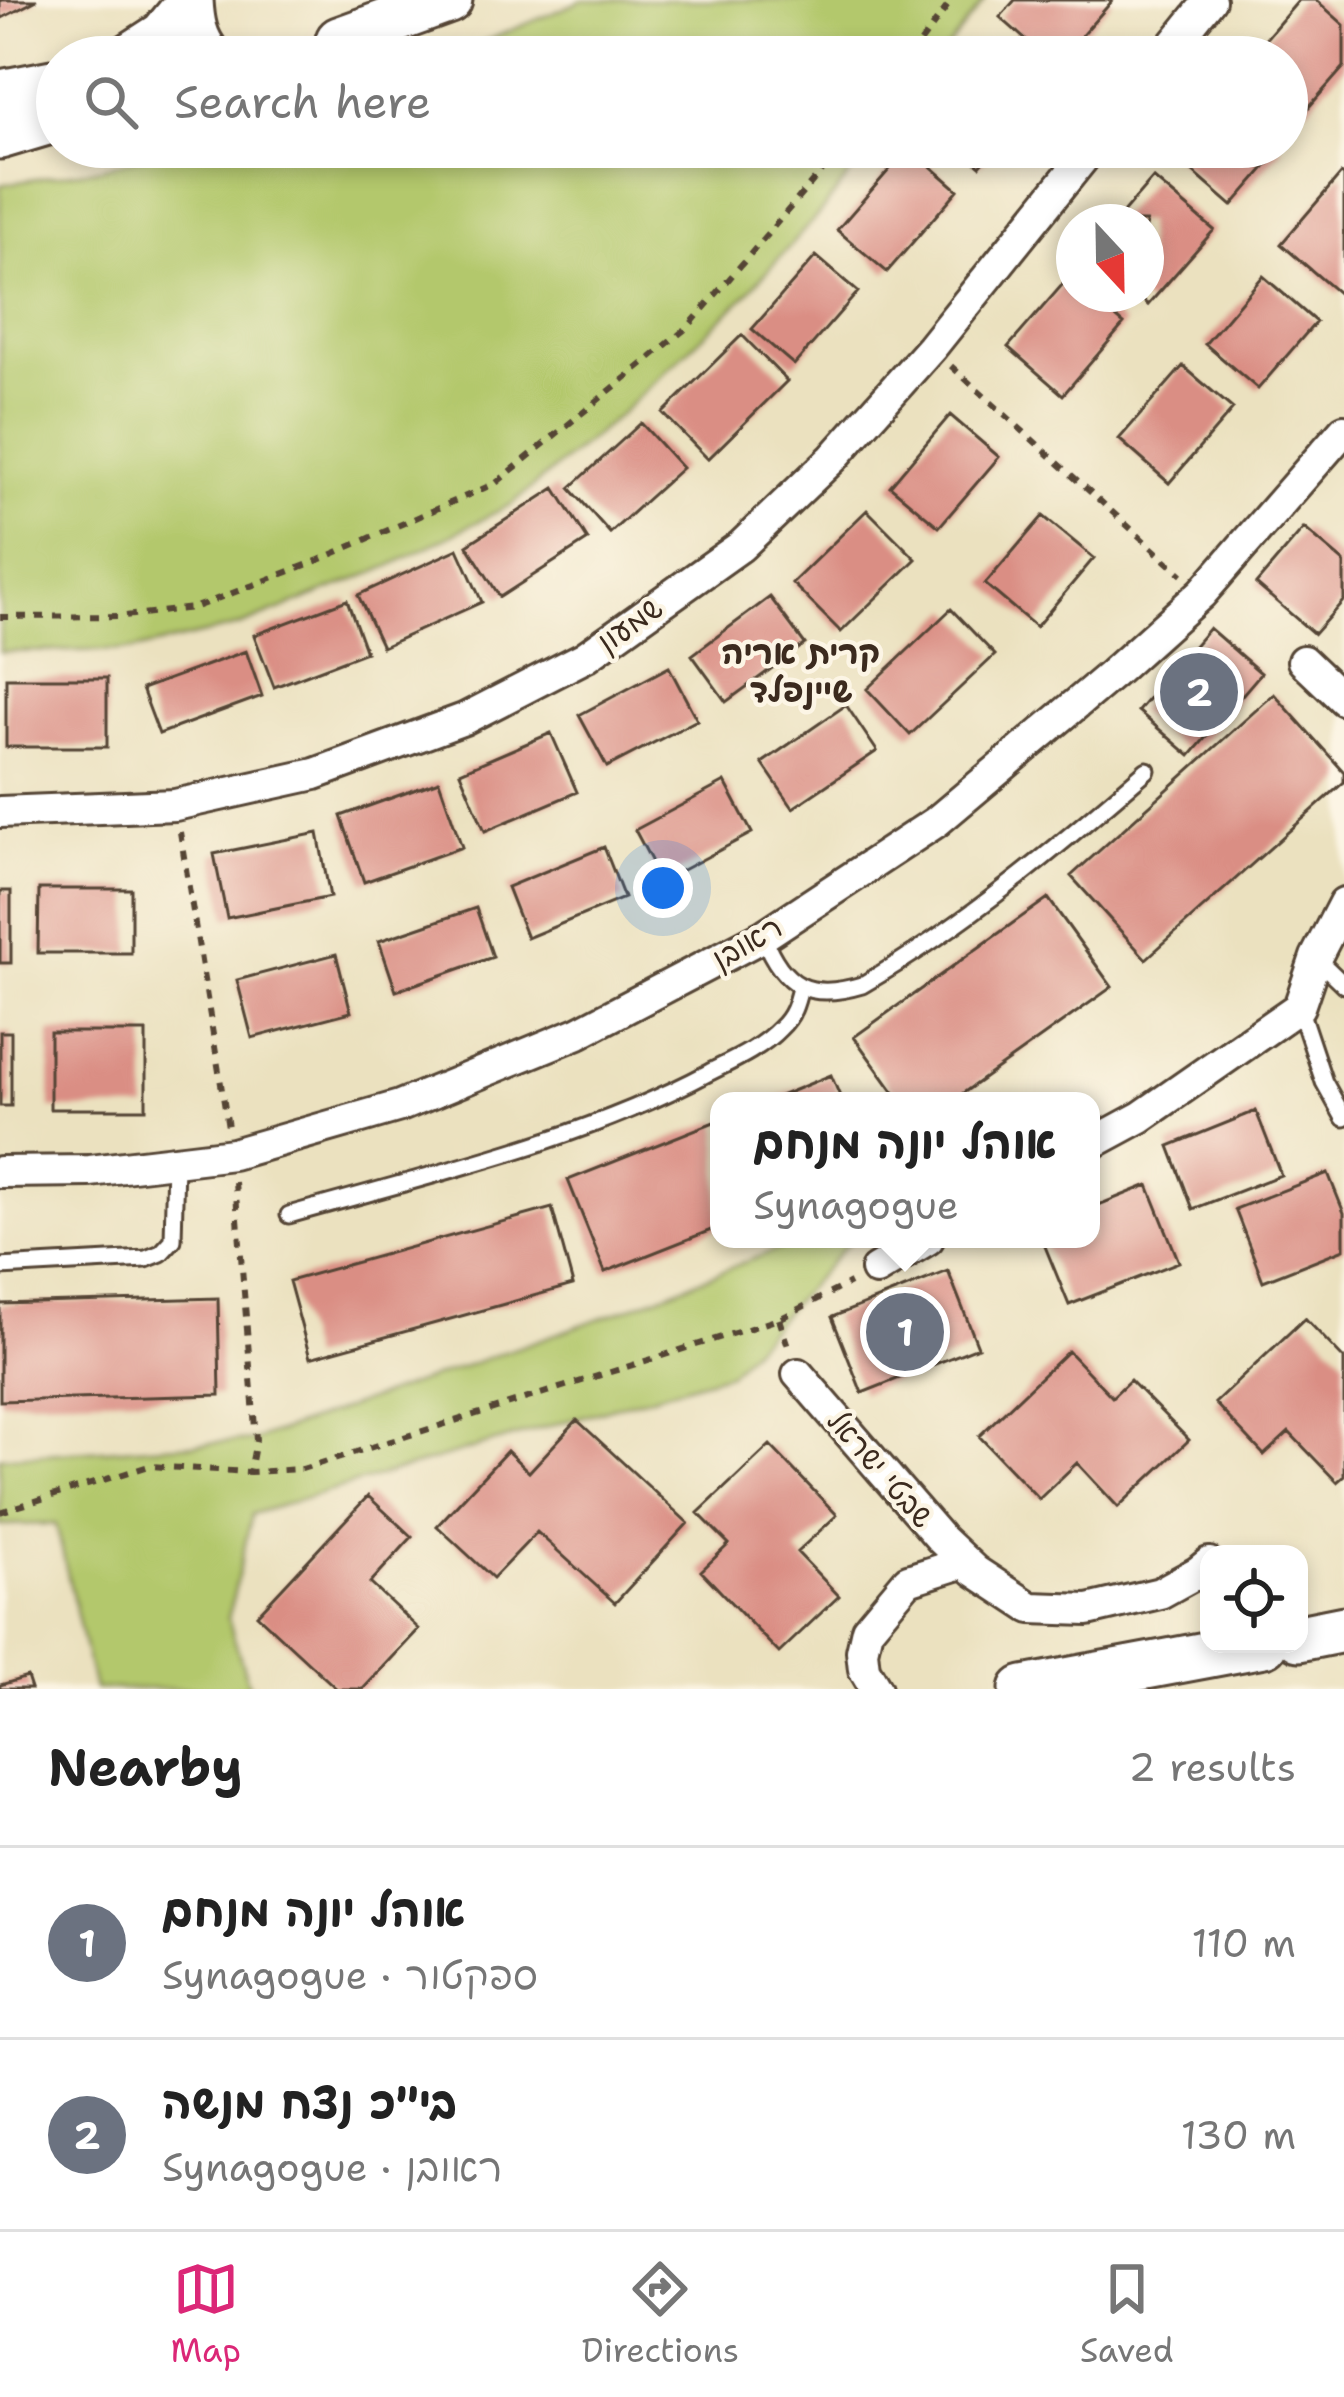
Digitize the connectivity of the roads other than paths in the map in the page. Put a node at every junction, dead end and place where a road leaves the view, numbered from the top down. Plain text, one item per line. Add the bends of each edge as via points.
1 (449, 0) edge
2 (1210, 0) edge
3 (190, 1) edge
4 (337, 32) edge
5 (161, 36) edge
6 (196, 36) edge
7 (1181, 36) edge
8 (36, 86) edge
9 (0, 92) edge
10 (36, 125) edge
11 (0, 136) edge
12 (1075, 168) edge
13 (1344, 430) edge
14 (1303, 661) dead end
15 (1344, 700) edge
16 (1148, 770) dead end
17 (0, 812) edge
18 (1344, 903) edge
19 (764, 936) junction
20 (1316, 957) junction
21 (1344, 985) edge
22 (800, 988) junction
23 (1299, 1006) junction
24 (1344, 1118) edge
25 (1100, 1139) edge
26 (175, 1161) junction
27 (0, 1172) edge
28 (289, 1215) dead end
29 (913, 1248) edge
30 (0, 1267) edge
31 (876, 1270) road end
32 (798, 1374) dead end
33 (965, 1562) junction
34 (1200, 1570) edge
35 (1344, 1629) edge
36 (1308, 1635) edge
37 (1216, 1653) edge
38 (876, 1689) edge
39 (1023, 1689) edge

1 - 4 main road
2 - 7 street
3 - 5 main road
3 - 6 main road
8 - 9 main road
10 - 11 main road
12 - 17 street, שמעון via 833,458 741,546 585,657 464,719 315,774 175,805
13 - 19 street, ראובן via 1202,593 1112,674 936,822
14 - 15 street
16 - 22 lane via 999,894 883,973 841,991
18 - 20 street
19 - 22 lane
19 - 26 street, ראובן via 578,1034 400,1106 233,1154
20 - 21 lane
20 - 23 street
22 - 28 lane via 778,1031 685,1086 547,1139
23 - 24 lane
23 - 25 street
26 - 27 street, ראובן
26 - 30 lane via 173,1240 161,1253
29 - 31 street
32 - 33 street, שבטי ישראל
33 - 34 street, שבטי ישראל via 1031,1608 1088,1610 1160,1593
33 - 38 street, שבטי ישראל via 908,1580 867,1629 864,1669
35 - 36 main road
37 - 39 main road

